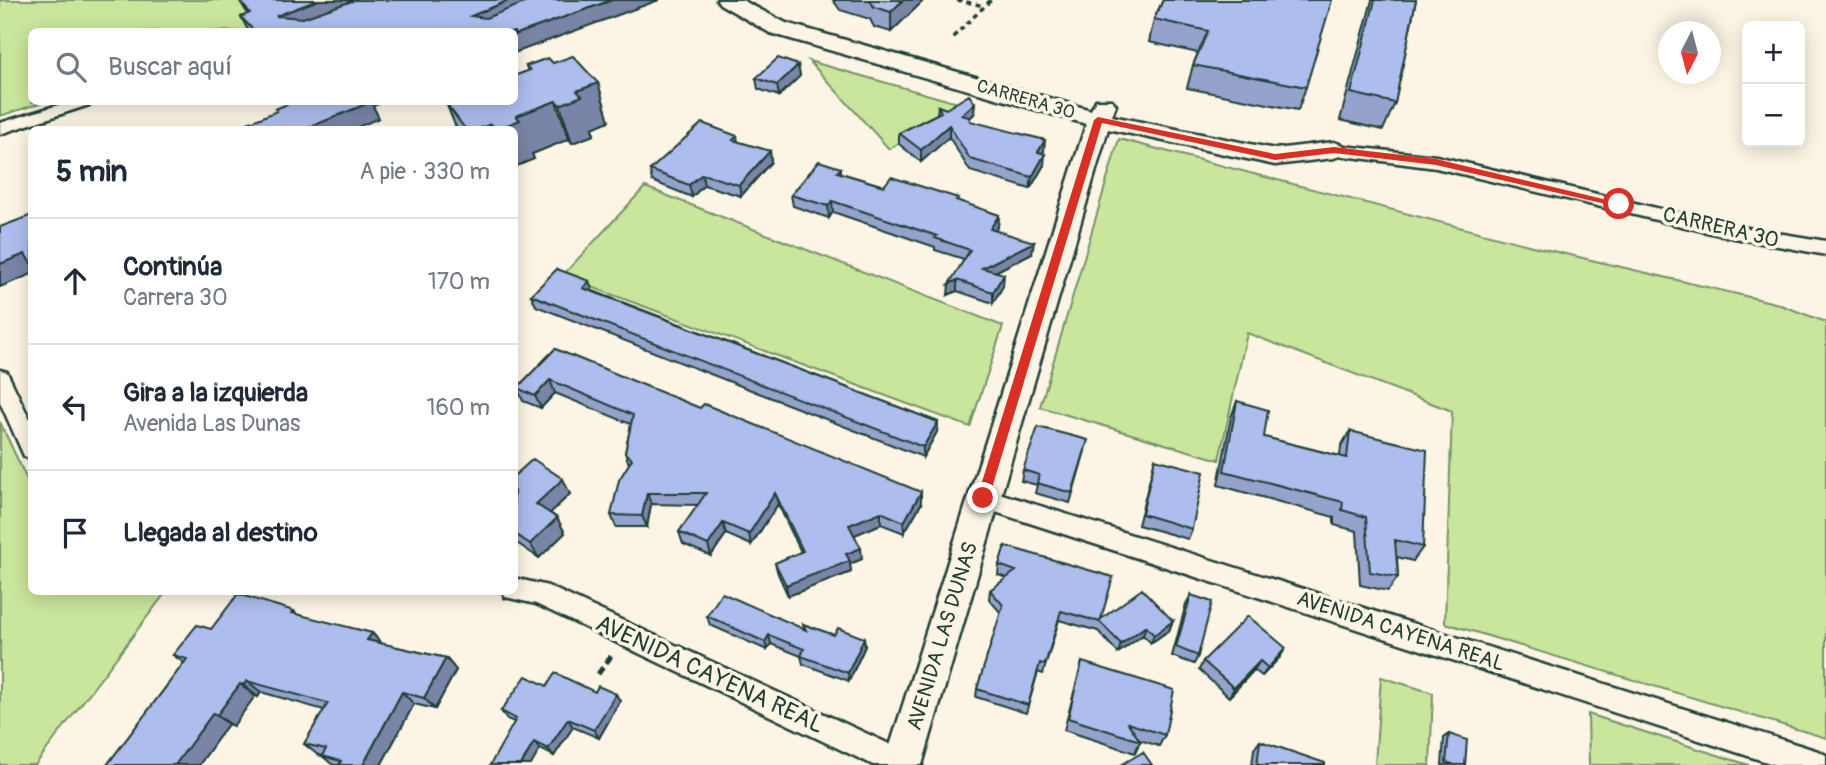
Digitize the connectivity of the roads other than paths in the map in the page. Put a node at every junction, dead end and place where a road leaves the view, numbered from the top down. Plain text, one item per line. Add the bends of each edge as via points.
1 (727, 0) edge
2 (766, 0) edge
3 (74, 105) edge
4 (1101, 112) junction
5 (0, 129) edge
6 (1334, 150) joint
7 (1823, 248) edge
8 (0, 377) edge
9 (28, 441) edge
10 (983, 498) junction
11 (518, 590) edge
12 (903, 765) edge
13 (1818, 765) edge

1 - 4 main road, CARRERA 30 via 778,28 832,46
2 - 4 main road, CARRERA 30 via 807,20
3 - 5 street
4 - 6 main road, CARRERA 30 via 1275,157
4 - 10 main road, AVENIDA LAS DUNAS
6 - 7 street, CARRERA 30 via 1436,162 1724,230
8 - 9 street
10 - 12 main road, AVENIDA LAS DUNAS
10 - 13 street, AVENIDA CAYENA REAL
11 - 12 street, AVENIDA CAYENA REAL via 539,594

